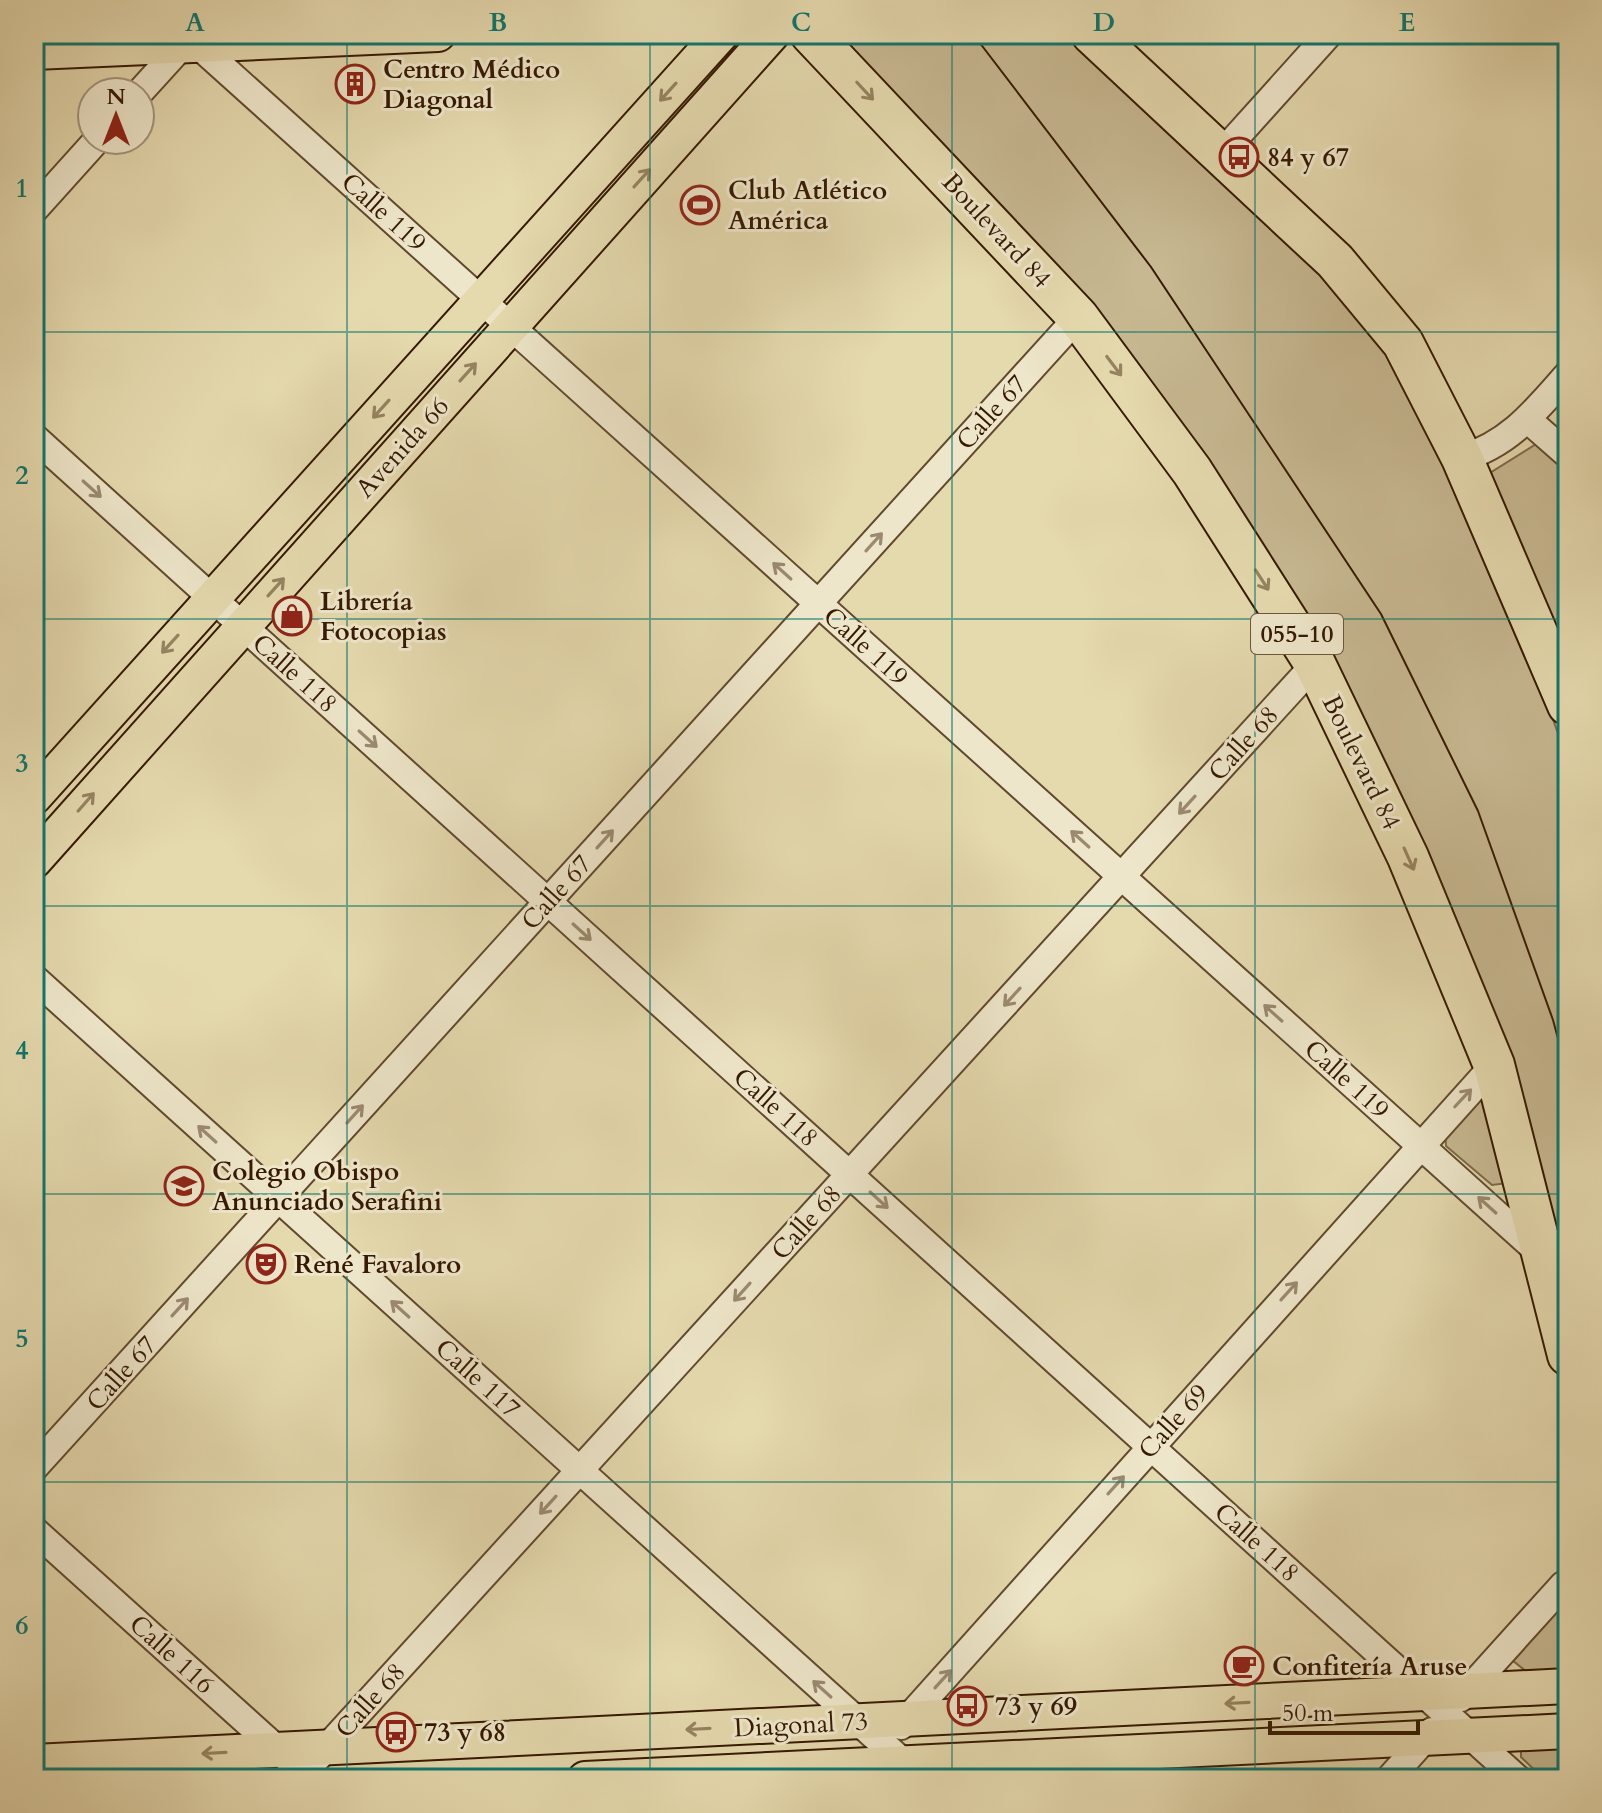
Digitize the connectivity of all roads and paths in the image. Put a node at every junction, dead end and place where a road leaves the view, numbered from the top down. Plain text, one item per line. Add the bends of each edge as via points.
1 (438, 34) edge
2 (721, 34) edge
3 (772, 34) edge
4 (811, 34) edge
5 (1092, 34) edge
6 (1329, 34) edge
7 (190, 39) edge
8 (34, 52) edge
9 (155, 76) edge
10 (1221, 154) junction
11 (83, 156) edge
12 (34, 210) edge
13 (481, 299) junction
14 (1078, 317) junction
15 (510, 326) junction
16 (1568, 374) edge
17 (1527, 419) junction
18 (34, 437) edge
19 (1568, 455) edge
20 (1462, 458) junction
21 (211, 597) junction
22 (818, 603) junction
23 (242, 625) junction
24 (1315, 664) junction
25 (1568, 705) edge
26 (34, 797) edge
27 (34, 861) edge
28 (1121, 876) junction
29 (548, 901) junction
30 (34, 978) edge
31 (1494, 1065) junction
32 (1420, 1145) junction
33 (850, 1174) junction
34 (279, 1199) junction
35 (1545, 1257) junction
36 (1562, 1308) edge
37 (1568, 1355) edge
38 (1151, 1446) junction
39 (34, 1468) edge
40 (580, 1470) junction
41 (34, 1530) edge
42 (1563, 1585) dead end
43 (1568, 1686) edge
44 (1447, 1700) junction
45 (907, 1719) junction
46 (858, 1721) junction
47 (1568, 1731) edge
48 (1473, 1736) junction
49 (1425, 1739) junction
50 (327, 1748) junction
51 (34, 1762) edge
52 (886, 1766) edge
53 (298, 1770) edge
54 (585, 1779) edge
55 (1389, 1779) edge
56 (1518, 1779) edge

1 - 7 main road
2 -> 13 main road, Avenida 66
15 -> 3 main road, Avenida 66
4 -> 14 highway, Boulevard 84 / 055-10
5 - 10 highway
6 - 10 street
7 - 8 main road
7 - 9 street
7 - 13 street, Calle 119
10 - 20 highway via 1372,303 1403,343
11 - 12 street
13 - 15 street, Calle 119
13 -> 21 main road, Avenida 66
22 -> 14 street, Calle 67
14 -> 24 highway, Boulevard 84 / 055-10 via 1192,471
22 -> 15 street, Calle 119
23 -> 15 main road, Avenida 66
16 - 17 street
17 - 19 street
17 - 20 street via 1498,444
18 -> 21 street, Calle 118
20 - 25 highway
21 - 23 street, Calle 118
21 -> 26 main road, Avenida 66
28 -> 22 street, Calle 119
29 -> 22 street, Calle 67
27 -> 23 main road, Avenida 66
23 -> 29 street, Calle 118
24 -> 28 street, Calle 68
24 -> 31 highway, Boulevard 84 / 055-10 via 1408,857
32 -> 28 street, Calle 119
28 -> 33 street, Calle 68
29 -> 33 street, Calle 118
34 -> 29 street, Calle 67
34 -> 30 street, Calle 117
32 -> 31 street, Calle 69
31 - 35 highway, Boulevard 84 / 055-10
35 -> 32 street, Calle 119
38 -> 32 street, Calle 69
33 -> 38 street, Calle 118
33 -> 40 street, Calle 68
39 -> 34 street, Calle 67
40 -> 34 street, Calle 117
35 - 36 highway, Boulevard 84 / 055-10
36 - 37 highway, Boulevard 84 / 055-10
38 - 44 street, Calle 118
45 -> 38 street, Calle 69
46 -> 40 street, Calle 117
40 -> 50 street, Calle 68
41 - 53 street, Calle 116
42 - 44 street
43 - 44 main road, Diagonal 73
44 -> 45 main road, Diagonal 73
44 - 48 street, Calle 118
44 - 49 street
45 - 46 main road, Diagonal 73
45 - 52 street, Calle 69
46 -> 50 main road, Diagonal 73
46 - 52 street, Calle 117
47 - 48 main road, Diagonal 73
48 - 49 main road, Diagonal 73
48 - 56 street, Calle 118
49 - 52 main road, Diagonal 73
49 - 55 street
50 - 53 main road, Diagonal 73
53 -> 51 main road, Diagonal 73
52 - 54 main road, Diagonal 73

